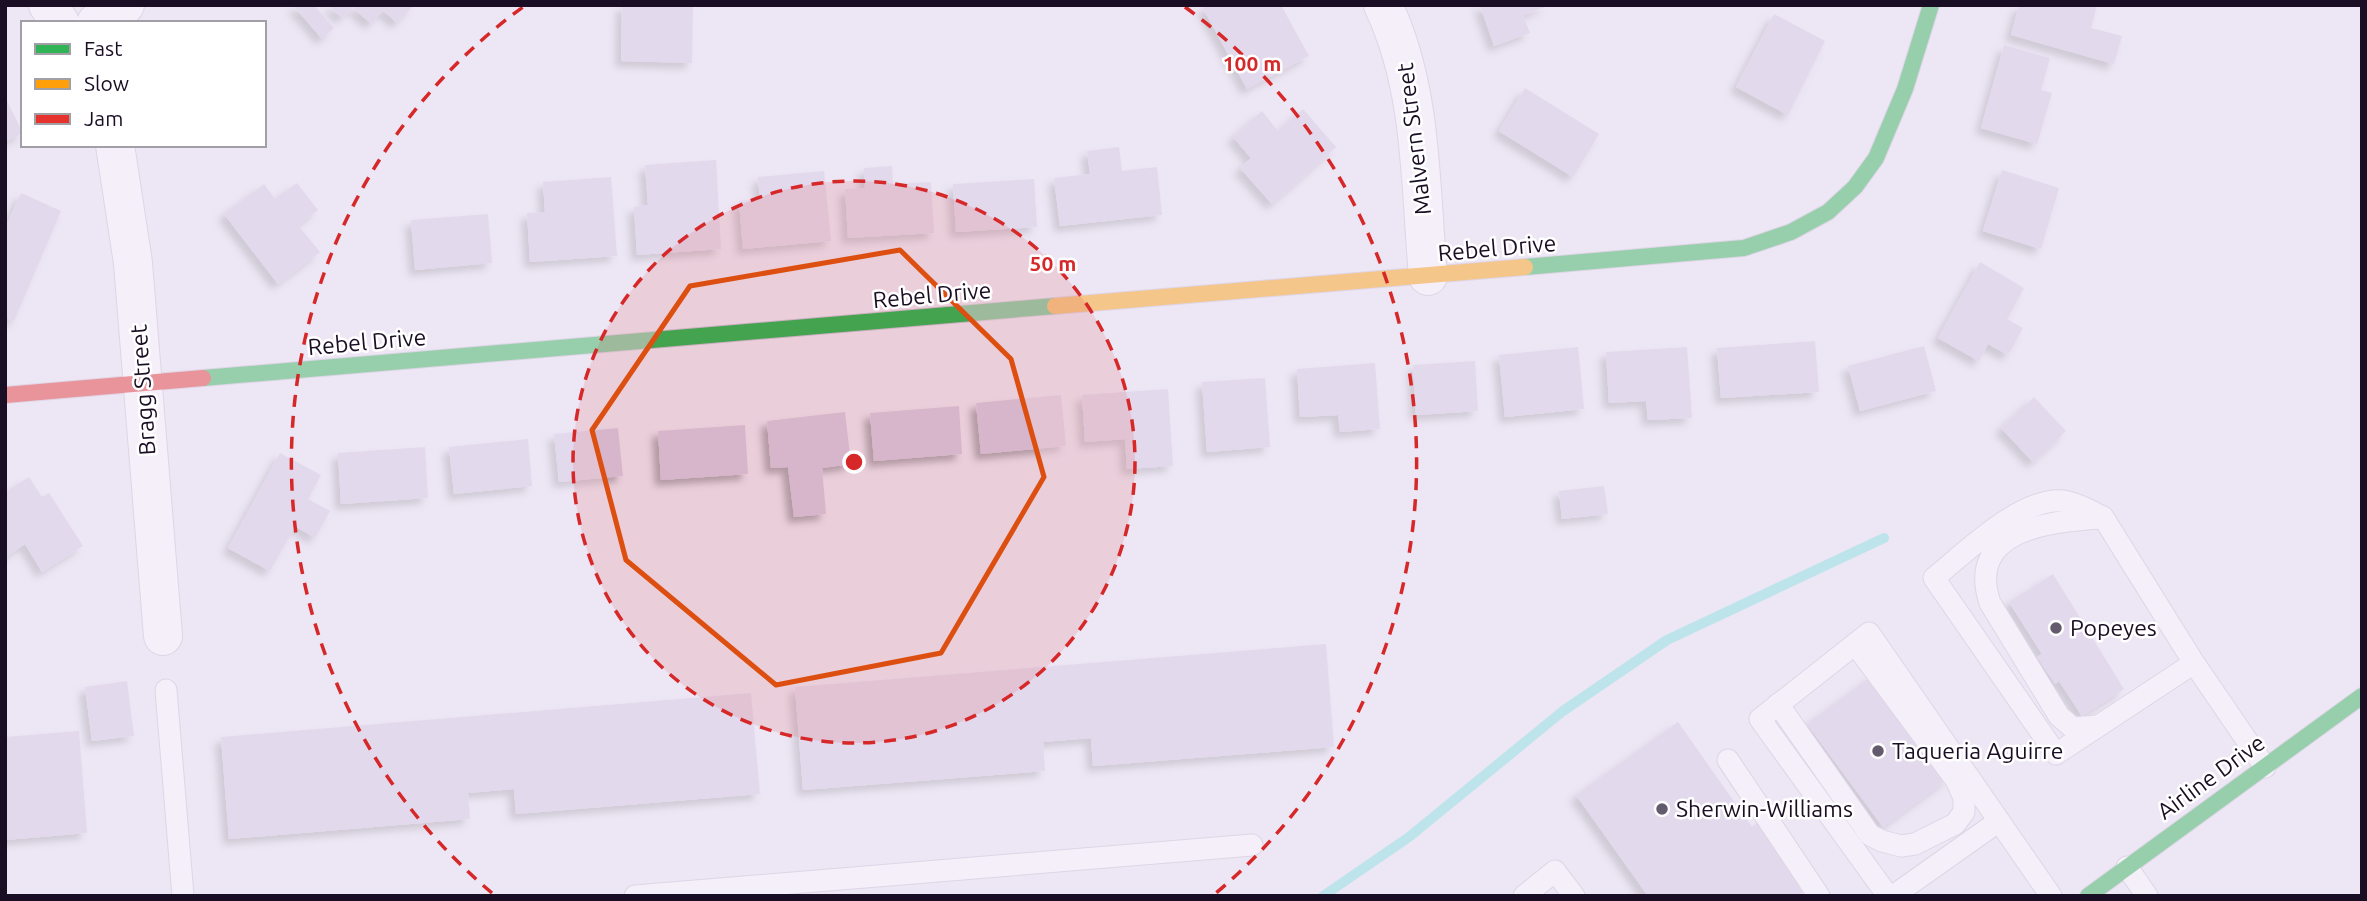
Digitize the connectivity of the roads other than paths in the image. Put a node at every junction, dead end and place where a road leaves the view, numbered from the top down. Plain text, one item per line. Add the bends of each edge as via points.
1 (48, 5) edge
2 (125, 5) edge
3 (1383, 5) edge
4 (1931, 5) edge
5 (59, 21) edge
6 (99, 21) edge
7 (115, 147) edge
8 (1428, 276) junction
9 (142, 384) junction
10 (5, 395) edge
11 (2103, 517) junction
12 (163, 636) dead end
13 (1855, 644) junction
14 (2194, 663) junction
15 (166, 690) dead end
16 (2362, 696) edge
17 (1778, 704) junction
18 (2100, 725) junction
19 (1728, 760) dead end
20 (2265, 766) junction
21 (1999, 821) junction
22 (1252, 845) dead end
23 (2127, 867) junction
24 (183, 896) edge
25 (635, 896) edge
26 (1524, 896) edge
27 (1574, 896) edge
28 (1819, 896) edge
29 (1891, 896) edge
30 (2051, 896) edge
31 (2088, 896) edge
32 (2147, 896) edge

1 - 5 street
2 - 6 street
3 - 8 street, Malvern Street via 1404,53 1413,97
4 - 8 street, Rebel Drive via 1880,155 1847,196 1800,228 1732,250
7 - 9 street, Bragg Street via 129,222
8 - 9 street, Rebel Drive
9 - 10 street, Rebel Drive
9 - 12 street, Bragg Street
11 - 14 lane
11 - 18 lane via 2046,523 2017,535 1993,550 1984,583 1990,603 2059,716 2073,728
11 - 18 lane via 2062,501 2037,503 1996,528 1934,579 2056,754
13 - 17 lane
13 - 17 lane via 1956,780 1964,798 1964,813 1955,824 1901,846 1870,835
13 - 21 lane via 1869,633
14 - 18 lane
14 - 20 lane
15 - 24 lane
16 - 20 street, Airline Drive
17 - 29 lane via 1760,719
19 - 28 lane
20 - 23 street, Airline Drive
21 - 29 lane
21 - 30 lane
22 - 25 lane
23 - 31 street, Airline Drive
23 - 32 lane
26 - 27 lane via 1555,871

